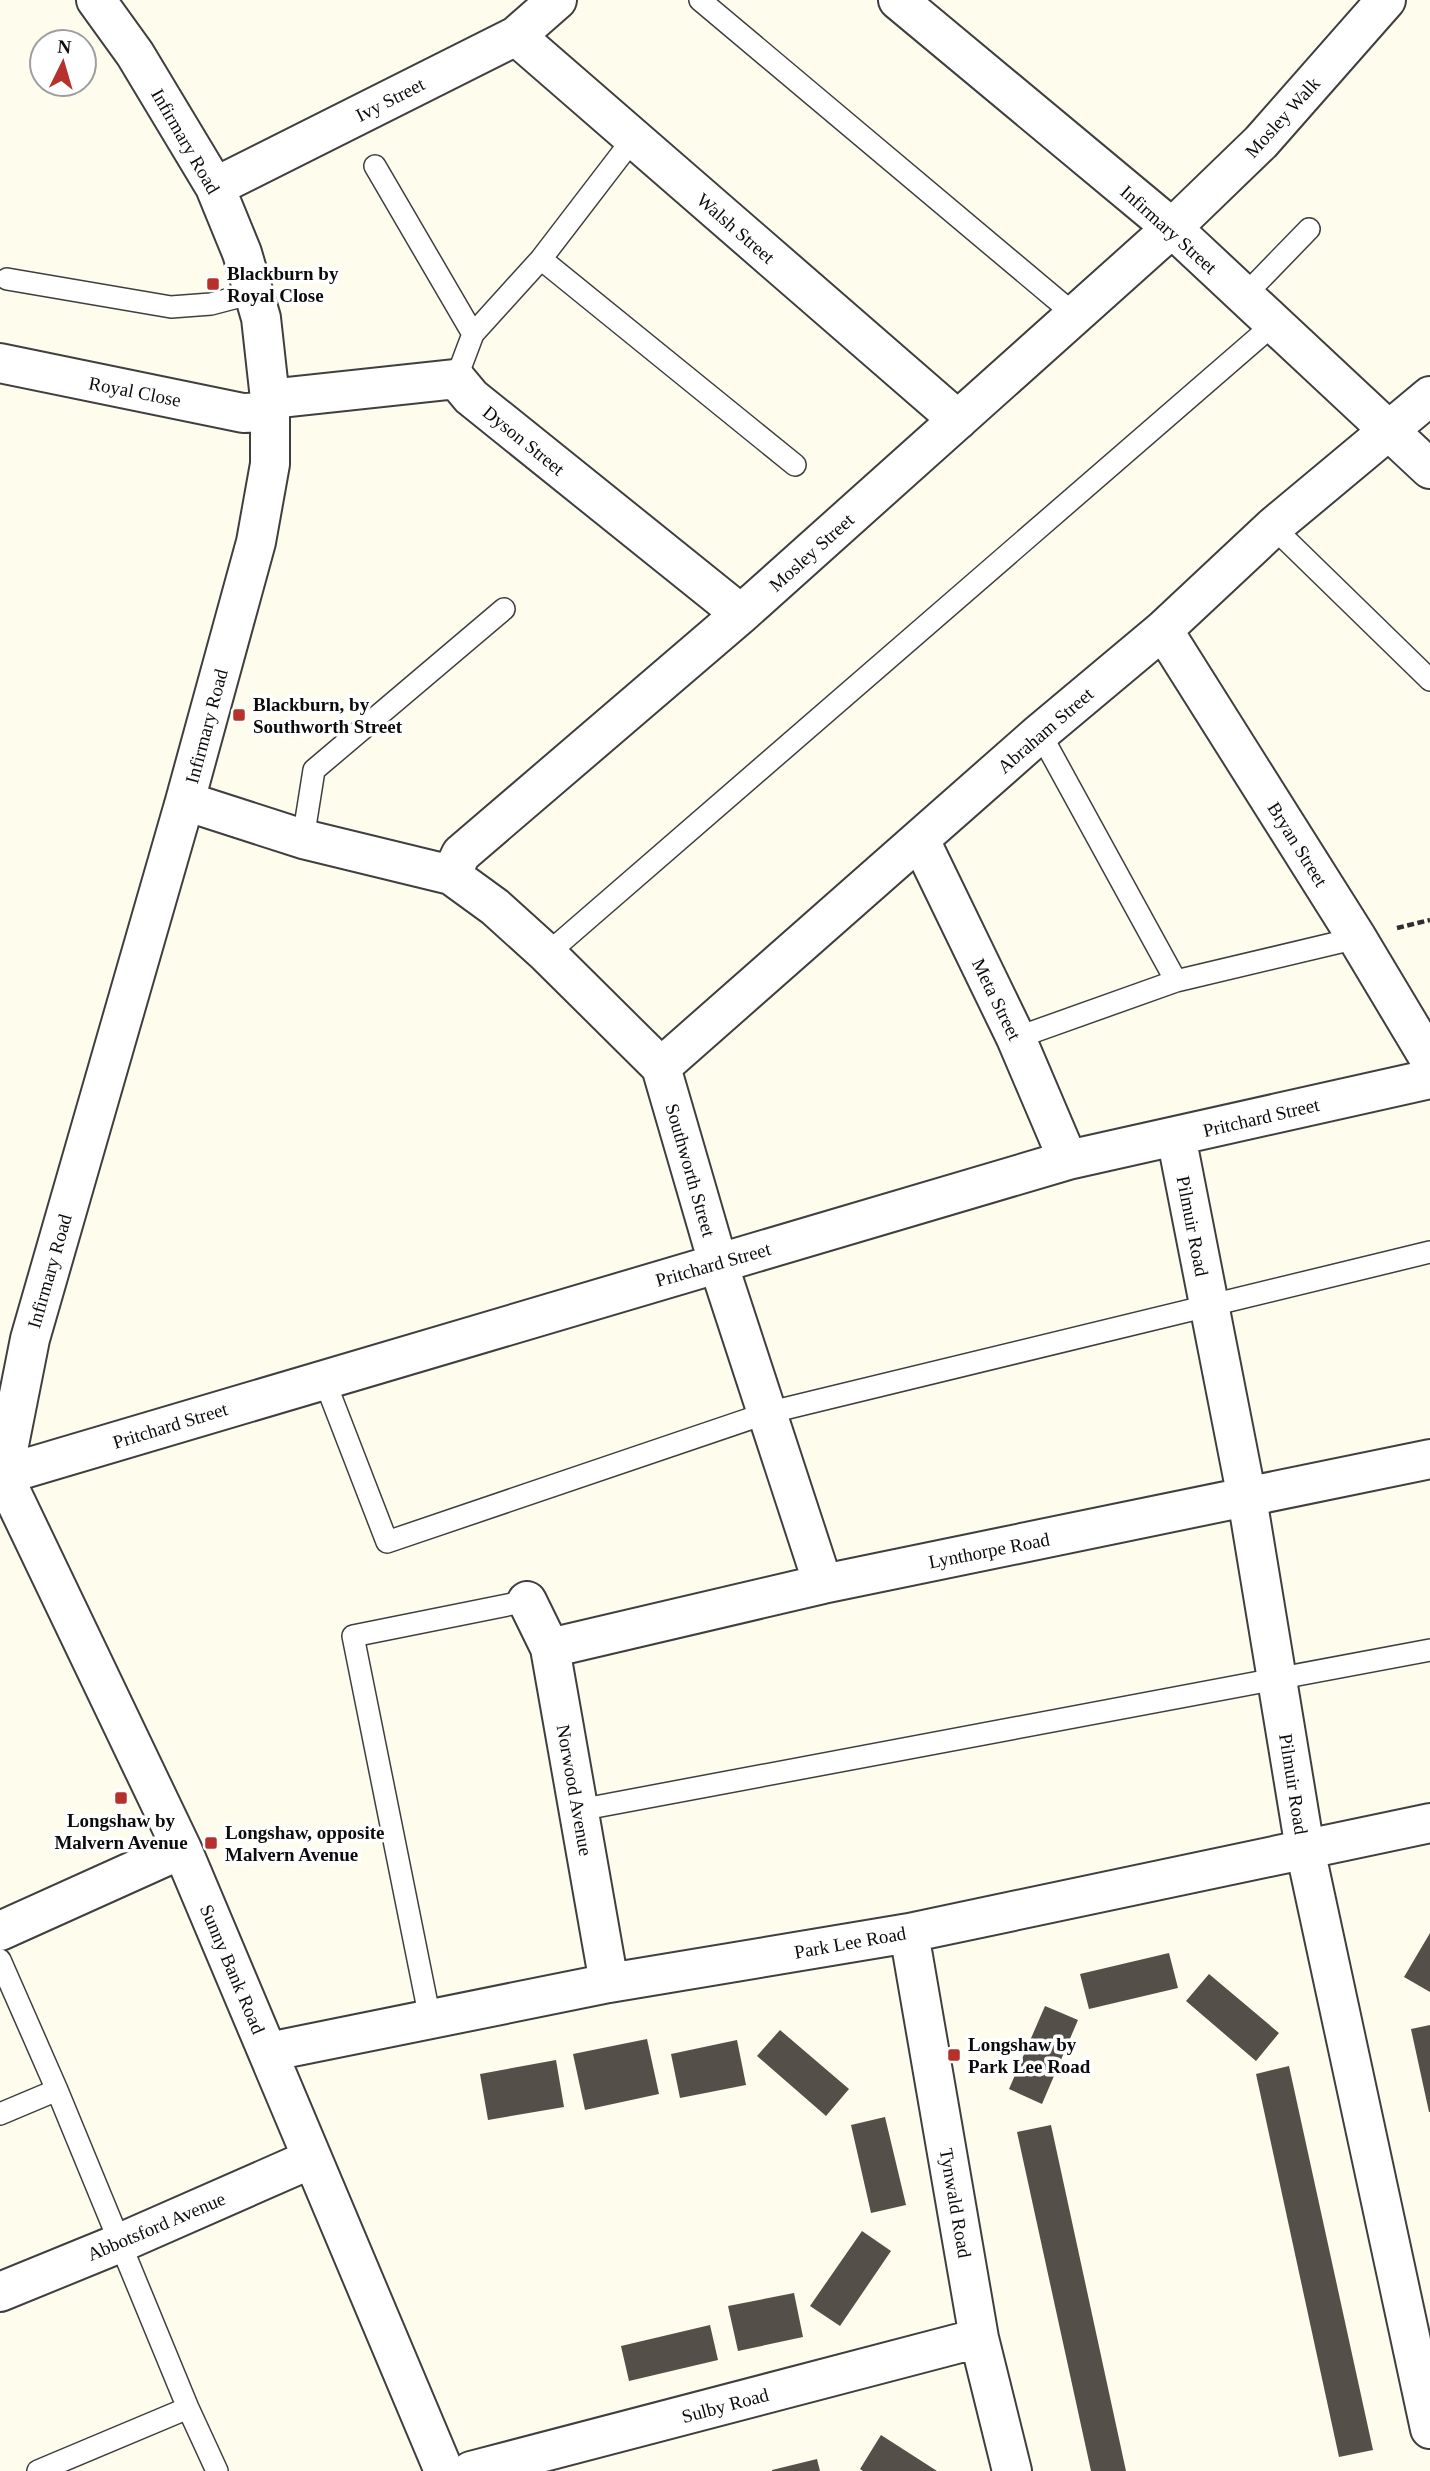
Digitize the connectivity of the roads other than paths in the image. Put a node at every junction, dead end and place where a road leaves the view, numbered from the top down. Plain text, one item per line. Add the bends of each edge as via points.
1 (96, 0) edge
2 (557, 0) edge
3 (700, 0) edge
4 (898, 0) edge
5 (1386, 0) edge
6 (516, 36) junction
7 (633, 139) junction
8 (375, 166) dead end
9 (215, 187) junction
10 (1172, 228) junction
11 (1308, 229) dead end
12 (541, 259) junction
13 (8, 279) dead end
14 (253, 293) junction
15 (1244, 296) junction
16 (1075, 315) junction
17 (1275, 323) junction
18 (473, 334) junction
19 (0, 363) edge
20 (456, 379) junction
21 (1430, 396) edge
22 (270, 405) junction
23 (958, 420) junction
24 (1390, 429) junction
25 (795, 465) dead end
26 (1430, 468) edge
27 (1273, 527) junction
28 (504, 609) dead end
29 (741, 614) junction
30 (1163, 630) junction
31 (1430, 680) edge
32 (1040, 733) junction
33 (185, 801) junction
34 (303, 839) junction
35 (920, 840) junction
36 (451, 875) junction
37 (1357, 938) junction
38 (547, 954) junction
39 (1175, 981) junction
40 (1016, 1038) junction
41 (1430, 1060) edge
42 (661, 1067) junction
43 (1430, 1079) edge
44 (1176, 1136) junction
45 (1068, 1160) junction
46 (1430, 1252) edge
47 (718, 1263) junction
48 (1209, 1306) junction
49 (15, 1342) edge
50 (324, 1379) junction
51 (767, 1413) junction
52 (1430, 1459) edge
53 (2, 1477) edge
54 (1247, 1498) junction
55 (823, 1584) junction
56 (527, 1601) joint
57 (550, 1648) junction
58 (1430, 1650) edge
59 (1277, 1680) junction
60 (579, 1810) junction
61 (1430, 1824) edge
62 (181, 1849) junction
63 (1305, 1849) junction
64 (0, 1931) edge
65 (909, 1933) junction
66 (0, 1960) edge
67 (609, 1983) junction
68 (430, 2019) junction
69 (268, 2052) junction
70 (57, 2090) junction
71 (0, 2114) edge
72 (311, 2159) junction
73 (120, 2243) junction
74 (0, 2292) edge
75 (979, 2338) junction
76 (188, 2408) junction
77 (1430, 2429) edge
78 (38, 2471) edge
79 (217, 2471) edge
80 (444, 2471) edge
81 (471, 2471) edge
82 (1012, 2471) edge

1 - 9 street, Infirmary Road via 135,54
2 - 6 street, Ivy Street
3 - 16 lane
4 - 10 street, Infirmary Street
5 - 10 street, Mosley Walk via 1261,142
6 - 7 street, Walsh Street
6 - 9 street, Ivy Street
7 - 12 lane
7 - 23 street, Walsh Street
8 - 18 lane
9 - 14 street, Infirmary Road
10 - 15 street, Infirmary Street
10 - 16 street, Mosley Street
11 - 15 lane
12 - 18 lane
12 - 25 lane
13 - 14 lane via 171,307 211,304
14 - 22 street, Infirmary Road via 261,318
15 - 17 street, Infirmary Street
16 - 23 street, Mosley Street
17 - 24 street, Infirmary Street
17 - 38 lane
18 - 20 lane
19 - 22 street, Royal Close via 243,413
20 - 22 street
20 - 29 street, Dyson Street via 471,397
21 - 24 street, Abraham Street
22 - 33 street, Infirmary Road via 270,464 256,541
23 - 29 street, Mosley Street
24 - 26 street, Infirmary Street
24 - 27 street, Abraham Street
27 - 30 street, Abraham Street
27 - 31 lane
28 - 34 lane via 314,770
29 - 36 street, Mosley Street via 461,854
30 - 32 street, Abraham Street
30 - 37 street, Bryan Street
32 - 35 street, Abraham Street
32 - 39 lane
33 - 34 street
33 - 49 street, Infirmary Road
34 - 36 street
35 - 40 street, Meta Street
35 - 42 street, Abraham Street
36 - 38 street, Southworth Street
37 - 39 lane
37 - 41 street, Bryan Street
38 - 42 street, Southworth Street
39 - 40 lane
40 - 45 street, Meta Street
42 - 47 street, Southworth Street
43 - 44 street, Pritchard Street
44 - 45 street, Pritchard Street
44 - 48 street, Pilmuir Road
45 - 47 street, Pritchard Street
46 - 48 lane
47 - 50 street, Pritchard Street
47 - 51 street, Southworth Street
48 - 51 lane
48 - 54 street, Pilmuir Road
49 - 53 street, Infirmary Road
50 - 51 lane via 387,1542
50 - 53 street, Pritchard Street
51 - 55 street, Southworth Street
52 - 54 street, Lynthorpe Road
53 - 62 street, Sunny Bank Road
54 - 55 street, Lynthorpe Road
54 - 59 street, Pilmuir Road
55 - 57 street, Lynthorpe Road
56 - 57 street, Norwood Avenue
56 - 68 lane via 353,1636
57 - 60 street, Norwood Avenue
58 - 59 lane
59 - 60 lane
59 - 63 street, Pilmuir Road
60 - 67 street, Norwood Avenue
61 - 63 street, Park Lee Road
62 - 64 street
62 - 69 street, Sunny Bank Road
63 - 65 street, Park Lee Road
63 - 77 street, Pilmuir Road
65 - 67 street, Park Lee Road
65 - 75 street, Tynwald Road
66 - 70 lane
67 - 68 street, Park Lee Road
68 - 69 street, Park Lee Road
69 - 72 street, Sunny Bank Road
70 - 71 lane
70 - 73 lane
72 - 73 street, Abbotsford Avenue
72 - 80 street, Sunny Bank Road
73 - 74 street, Abbotsford Avenue
73 - 76 lane
75 - 81 street, Sulby Road
75 - 82 street, Tynwald Road
76 - 78 lane
76 - 79 lane

